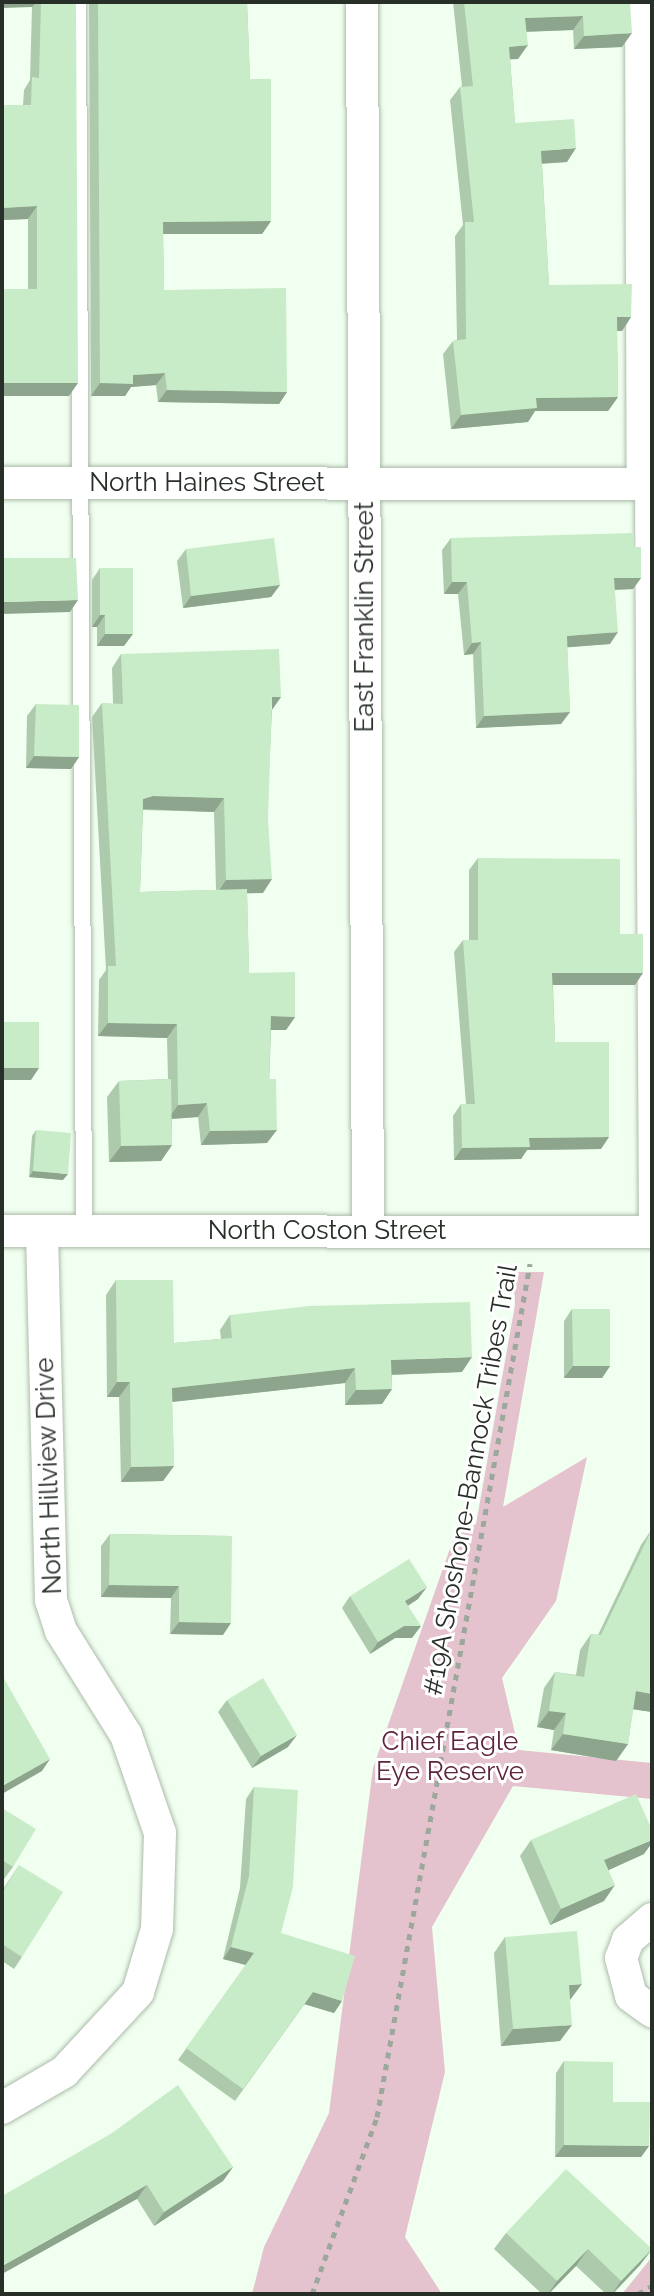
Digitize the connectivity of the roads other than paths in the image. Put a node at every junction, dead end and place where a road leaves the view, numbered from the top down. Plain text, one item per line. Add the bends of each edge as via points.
1 (78, 2) edge
2 (362, 2) edge
3 (641, 2) edge
4 (2, 483) edge
5 (80, 483) junction
6 (365, 484) junction
7 (648, 484) edge
8 (2, 1231) edge
9 (42, 1231) junction
10 (84, 1231) junction
11 (368, 1231) junction
12 (650, 1232) edge
13 (652, 1919) edge
14 (652, 2011) edge
15 (2, 2108) edge

1 - 5 lane
2 - 6 street, East Franklin Street
3 - 7 street
4 - 5 street, North Haines Street
5 - 6 street, North Haines Street
5 - 10 lane
6 - 7 street, North Haines Street
6 - 11 street, East Franklin Street
7 - 12 lane
8 - 9 street, North Coston Street
9 - 10 street, North Coston Street
9 - 15 street, North Hillview Drive via 51,1600 61,1631 126,1735 160,1833 157,1929 138,1992 64,2072
10 - 11 street, North Coston Street
11 - 12 street, North Coston Street
13 - 14 street via 628,1940 621,1958 631,1996

